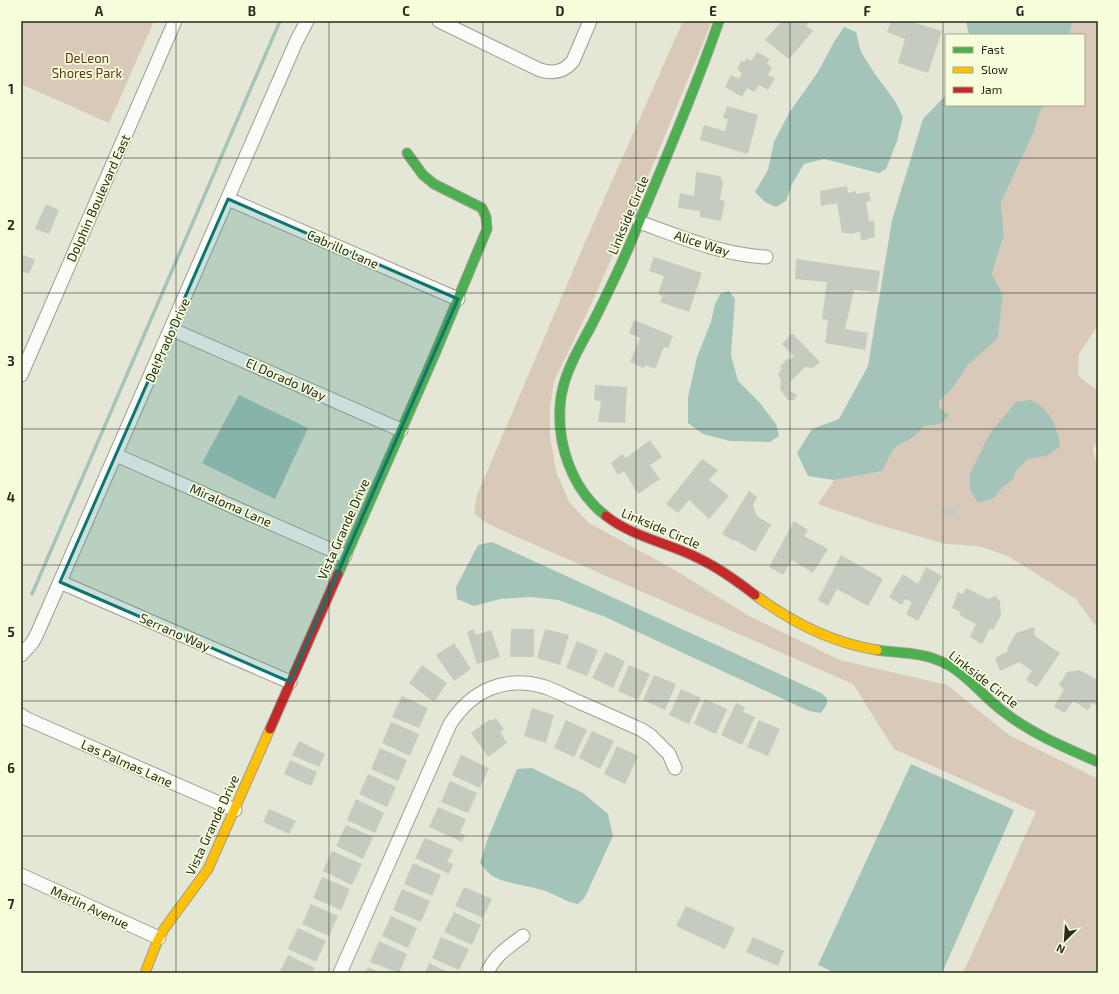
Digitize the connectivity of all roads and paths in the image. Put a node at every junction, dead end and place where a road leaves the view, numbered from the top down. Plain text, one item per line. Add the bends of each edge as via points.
1 (175, 21) edge
2 (307, 21) edge
3 (439, 21) edge
4 (590, 21) edge
5 (719, 21) edge
6 (407, 153) dead end
7 (228, 199) junction
8 (639, 222) junction
9 (766, 258) dead end
10 (458, 299) junction
11 (171, 329) junction
12 (22, 369) edge
13 (401, 430) junction
14 (116, 455) junction
15 (345, 556) junction
16 (60, 582) junction
17 (21, 655) edge
18 (290, 682) junction
19 (21, 715) edge
20 (1098, 762) edge
21 (675, 768) dead end
22 (235, 810) junction
23 (21, 875) edge
24 (523, 936) dead end
25 (159, 938) junction
26 (145, 973) edge
27 (340, 973) edge
28 (487, 973) edge

1 - 12 street, Dolphin Boulevard East
2 - 7 street, Del Prado Drive
3 - 4 street via 540,70 551,72 562,70 573,61
5 - 8 street, Linkside Circle via 682,124
6 - 10 street, Vista Grande Drive via 423,175 434,184 482,208 486,215 486,233
7 - 10 street, Cabrillo Lane
7 - 11 street, Del Prado Drive
8 - 9 street, Alice Way via 730,253
8 - 20 street, Linkside Circle via 613,282 570,365 560,400 565,453 578,485 592,503 608,519 622,528 699,558 721,570 774,609 826,636 872,649 938,660 952,668 1011,718
10 - 13 street, Vista Grande Drive
11 - 13 street, El Dorado Way
11 - 14 street, Del Prado Drive
13 - 15 street, Vista Grande Drive
14 - 15 street, Miraloma Lane
14 - 16 street, Del Prado Drive
15 - 18 street, Vista Grande Drive
16 - 17 street, Del Prado Drive via 35,638
16 - 18 street, Serrano Way
18 - 22 street, Vista Grande Drive
19 - 22 street, Las Palmas Lane
21 - 27 street via 669,754 642,730 546,688 526,684 504,685 476,695 461,708 450,724
22 - 25 street, Vista Grande Drive via 208,869
23 - 25 street, Marlin Avenue
24 - 28 street via 503,950
25 - 26 street, Vista Grande Drive

